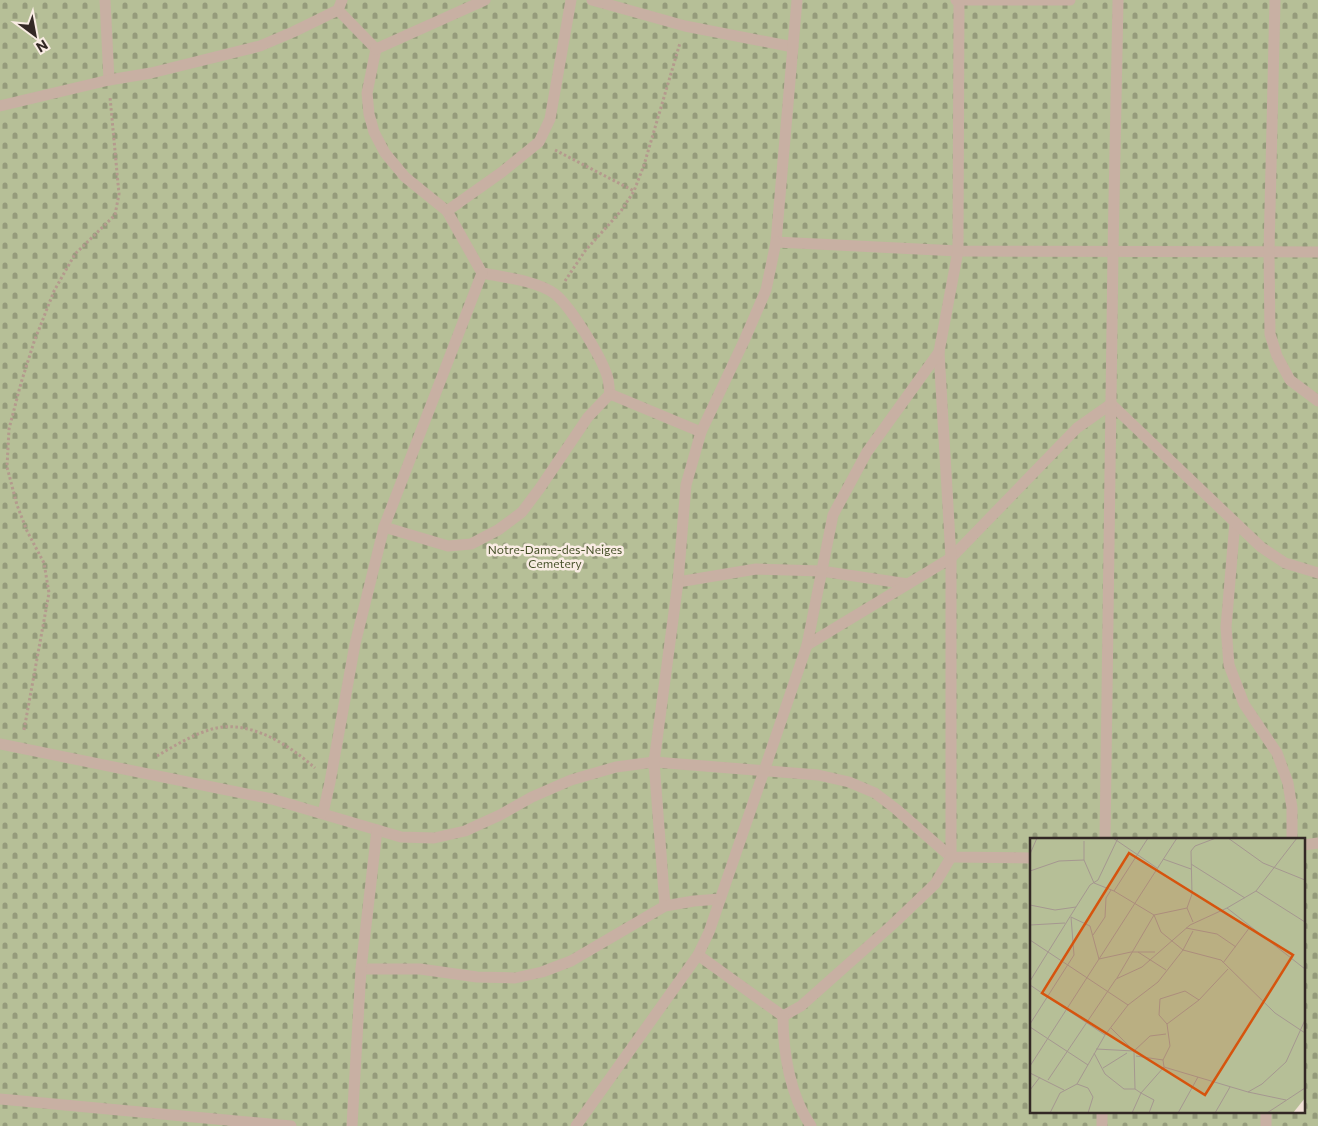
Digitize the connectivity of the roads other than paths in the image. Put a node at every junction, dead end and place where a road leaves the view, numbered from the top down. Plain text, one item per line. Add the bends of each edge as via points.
1 (105, 0) edge
2 (485, 0) edge
3 (571, 0) edge
4 (592, 0) edge
5 (797, 0) edge
6 (958, 0) edge
7 (1070, 0) edge
8 (1118, 0) edge
9 (1275, 0) edge
10 (340, 5) edge
11 (793, 47) junction
12 (376, 49) junction
13 (109, 80) junction
14 (0, 106) edge
15 (447, 211) junction
16 (776, 242) junction
17 (958, 251) junction
18 (1269, 251) junction
19 (1318, 252) edge
20 (1113, 253) junction
21 (482, 273) junction
22 (939, 352) junction
23 (610, 394) junction
24 (1318, 401) edge
25 (1111, 404) junction
26 (702, 432) junction
27 (1235, 522) junction
28 (384, 527) junction
29 (950, 558) junction
30 (821, 572) junction
31 (1318, 573) edge
32 (678, 582) junction
33 (908, 584) junction
34 (806, 645) junction
35 (0, 744) edge
36 (654, 762) junction
37 (763, 770) junction
38 (323, 813) junction
39 (377, 830) junction
40 (1105, 838) edge
41 (1292, 838) edge
42 (951, 857) junction
43 (1030, 858) edge
44 (720, 899) junction
45 (665, 906) junction
46 (698, 955) junction
47 (361, 969) junction
48 (783, 1016) junction
49 (0, 1099) edge
50 (291, 1126) edge
51 (352, 1126) edge
52 (576, 1126) edge
53 (811, 1126) edge

1 - 13 lane
2 - 12 lane
3 - 15 lane via 550,119 539,142
4 - 11 lane via 685,26
5 - 11 lane
6 - 7 lane
6 - 17 lane
8 - 20 lane
9 - 18 lane
10 - 12 lane
10 - 13 lane via 293,32 260,46
11 - 16 lane
12 - 15 lane via 367,93 374,132 385,152 406,177
13 - 14 lane
15 - 21 lane
16 - 17 lane
16 - 26 lane via 766,290
17 - 20 lane
17 - 22 lane
18 - 19 lane
18 - 20 lane
18 - 24 lane via 1270,334 1277,356 1290,380
20 - 25 lane
21 - 23 lane via 528,282 555,294 574,316 597,355 608,378
21 - 28 lane
22 - 29 lane
22 - 30 lane via 867,452 833,515
23 - 26 lane
23 - 28 lane via 588,417 522,512 498,530 471,544 448,546
25 - 27 lane
25 - 29 lane via 1077,428
25 - 40 lane
26 - 32 lane via 686,485
27 - 31 lane via 1261,547 1285,563
27 - 41 lane via 1226,627 1229,665 1244,704 1277,753 1288,783
28 - 38 lane via 355,644
29 - 33 lane
29 - 42 lane
30 - 32 lane via 756,569
30 - 33 lane
30 - 34 lane
32 - 36 lane
33 - 34 lane
34 - 37 lane
35 - 38 lane via 272,799
36 - 37 lane
36 - 39 lane via 616,767 571,780 465,831 434,838 401,837
36 - 45 lane
37 - 42 lane via 818,775 849,782 875,793
37 - 44 lane
38 - 39 lane
39 - 47 lane
42 - 43 lane
42 - 48 lane via 935,884 892,925 801,1006
44 - 45 lane
44 - 46 lane
45 - 47 lane via 571,961 515,978 477,977 420,969
46 - 48 lane
46 - 52 lane
47 - 51 lane
48 - 53 lane via 783,1042 794,1089
49 - 50 lane

